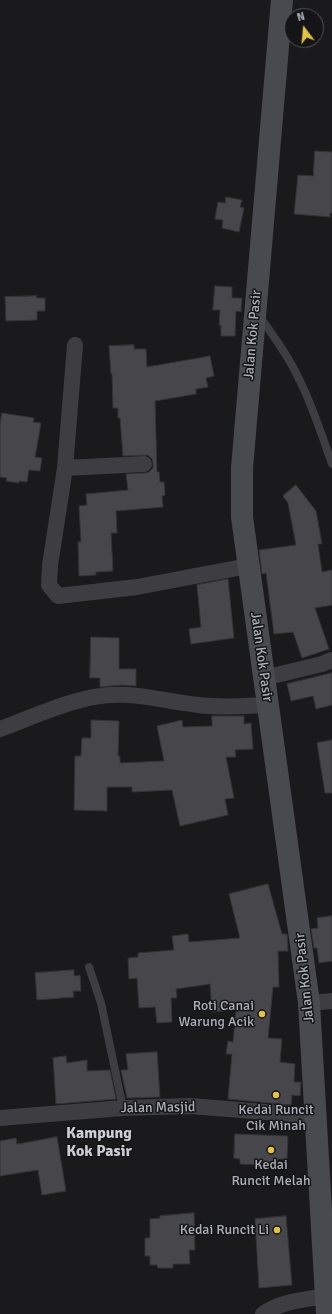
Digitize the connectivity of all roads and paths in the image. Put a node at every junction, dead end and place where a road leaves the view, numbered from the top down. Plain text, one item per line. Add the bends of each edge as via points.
1 (282, 0) edge
2 (255, 310) junction
3 (75, 345) dead end
4 (144, 464) dead end
5 (332, 464) edge
6 (65, 468) junction
7 (248, 566) junction
8 (332, 660) edge
9 (264, 678) junction
10 (267, 705) junction
11 (0, 729) edge
12 (89, 967) dead end
13 (332, 1001) edge
14 (309, 1003) junction
15 (123, 1108) junction
16 (316, 1116) junction
17 (0, 1118) edge
18 (326, 1305) edge
19 (263, 1314) edge

1 - 2 street, Jalan Kok Pasir
2 - 5 lane via 278,342 300,380
2 - 7 street, Jalan Kok Pasir via 242,468 242,516
3 - 6 street
4 - 6 street
6 - 7 street via 50,565 49,585 58,596 137,587
7 - 9 street, Jalan Kok Pasir
8 - 9 street
9 - 10 street, Jalan Kok Pasir
10 - 11 street via 200,706 138,696 110,695 83,699
10 - 14 street, Jalan Kok Pasir
12 - 15 lane via 101,1003
13 - 14 street
14 - 16 street, Jalan Kok Pasir
15 - 16 street, Jalan Masjid via 190,1106
15 - 17 street, Jalan Masjid
16 - 18 street, Jalan Kok Pasir
18 - 19 street via 286,1302

